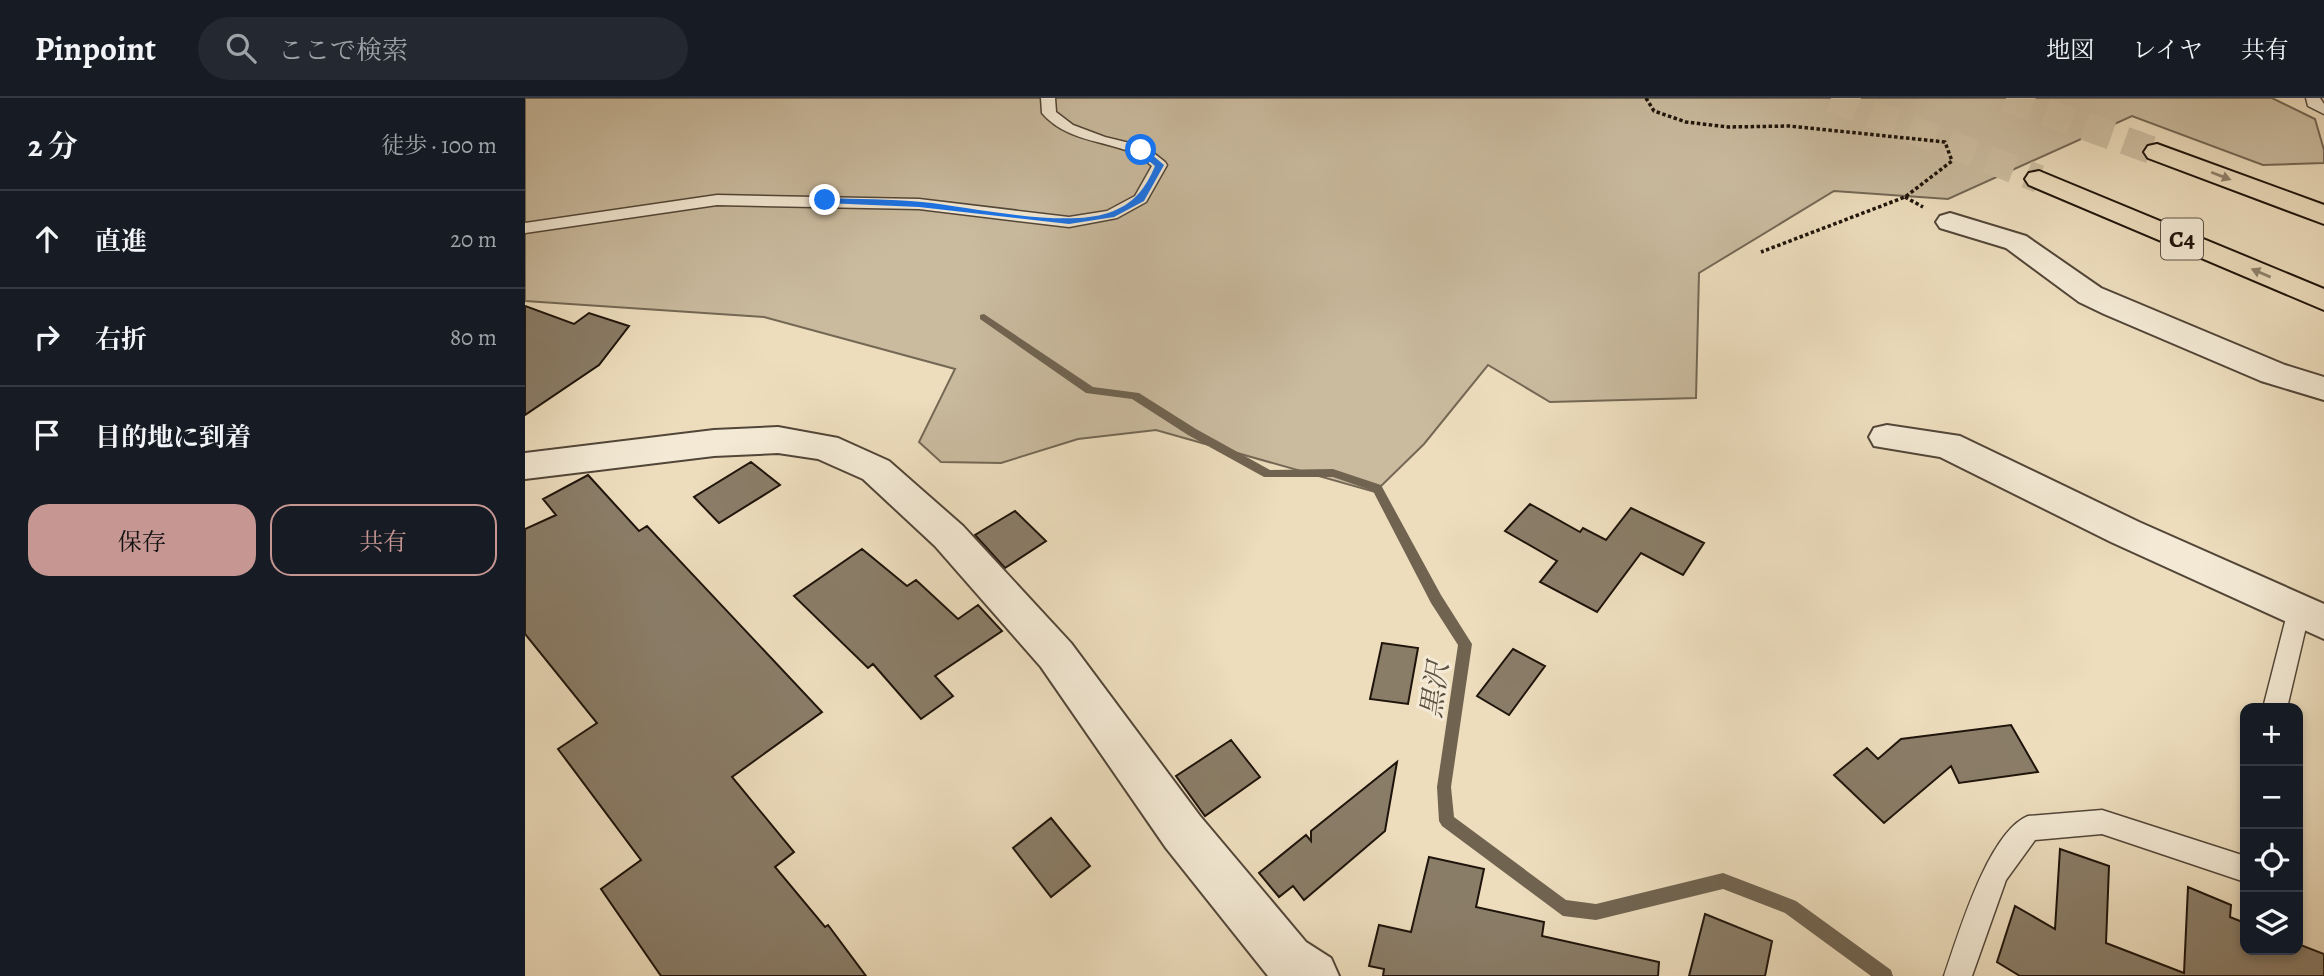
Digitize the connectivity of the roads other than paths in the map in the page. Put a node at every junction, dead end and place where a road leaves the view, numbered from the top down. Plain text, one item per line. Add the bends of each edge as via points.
1 (1048, 98) edge
2 (2313, 98) edge
3 (2324, 110) edge
4 (2157, 152) tunnel mouth
5 (2039, 179) tunnel mouth
6 (2324, 215) edge
7 (1950, 222) dead end
8 (525, 228) edge
9 (2324, 300) edge
10 (2324, 389) edge
11 (1887, 437) dead end
12 (525, 466) edge
13 (2311, 616) edge
14 (2277, 703) edge
15 (2240, 867) edge
16 (1313, 976) edge
17 (1958, 976) edge

1 - 8 lane via 1049,113 1068,128 1141,150 1160,165 1141,199 1111,215 1069,222 919,204 717,200
2 - 3 lane
4 -> 6 highway
9 -> 5 highway, C4
7 - 10 street via 2015,242 2115,307 2273,373
11 - 13 street via 1947,445
12 - 16 street via 714,443 778,440 825,447 876,470 949,536 1056,654 1182,832 1287,960
13 - 14 lane
15 - 17 lane via 2102,822 2028,828 1995,873

